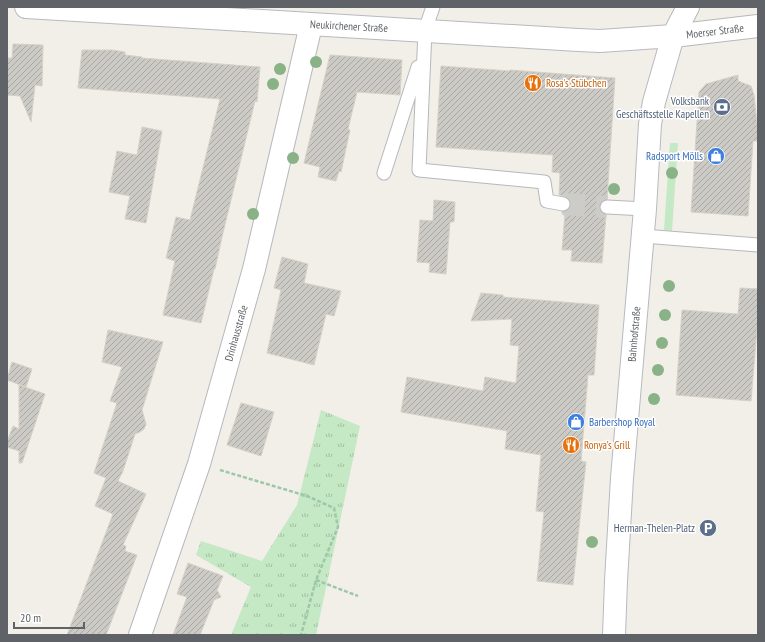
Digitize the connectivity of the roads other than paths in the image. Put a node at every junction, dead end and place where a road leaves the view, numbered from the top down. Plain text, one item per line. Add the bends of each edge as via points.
1 (26, 7) edge
2 (433, 7) edge
3 (688, 7) edge
4 (311, 24) junction
5 (758, 26) edge
6 (425, 30) junction
7 (673, 36) junction
8 (423, 52) junction
9 (384, 174) dead end
10 (563, 204) tunnel mouth
11 (607, 207) tunnel mouth
12 (645, 210) junction
13 (643, 236) junction
14 (758, 245) edge
15 (140, 635) edge
16 (614, 635) edge

1 - 4 main road, Neukirchener Straße
2 - 6 lane
3 - 7 main road, Bahnhofstraße
4 - 6 main road, Neukirchener Straße
4 - 15 main road, Drinhausstraße via 254,269 199,464
5 - 7 main road, Moerser Straße
6 - 7 main road, Neukirchener Straße via 600,41
6 - 8 lane
7 - 12 main road, Bahnhofstraße via 650,124
8 - 9 lane
8 - 10 lane via 419,170 544,182 547,201
11 - 12 lane
12 - 13 main road, Bahnhofstraße
13 - 14 lane
13 - 16 main road, Bahnhofstraße via 622,478

